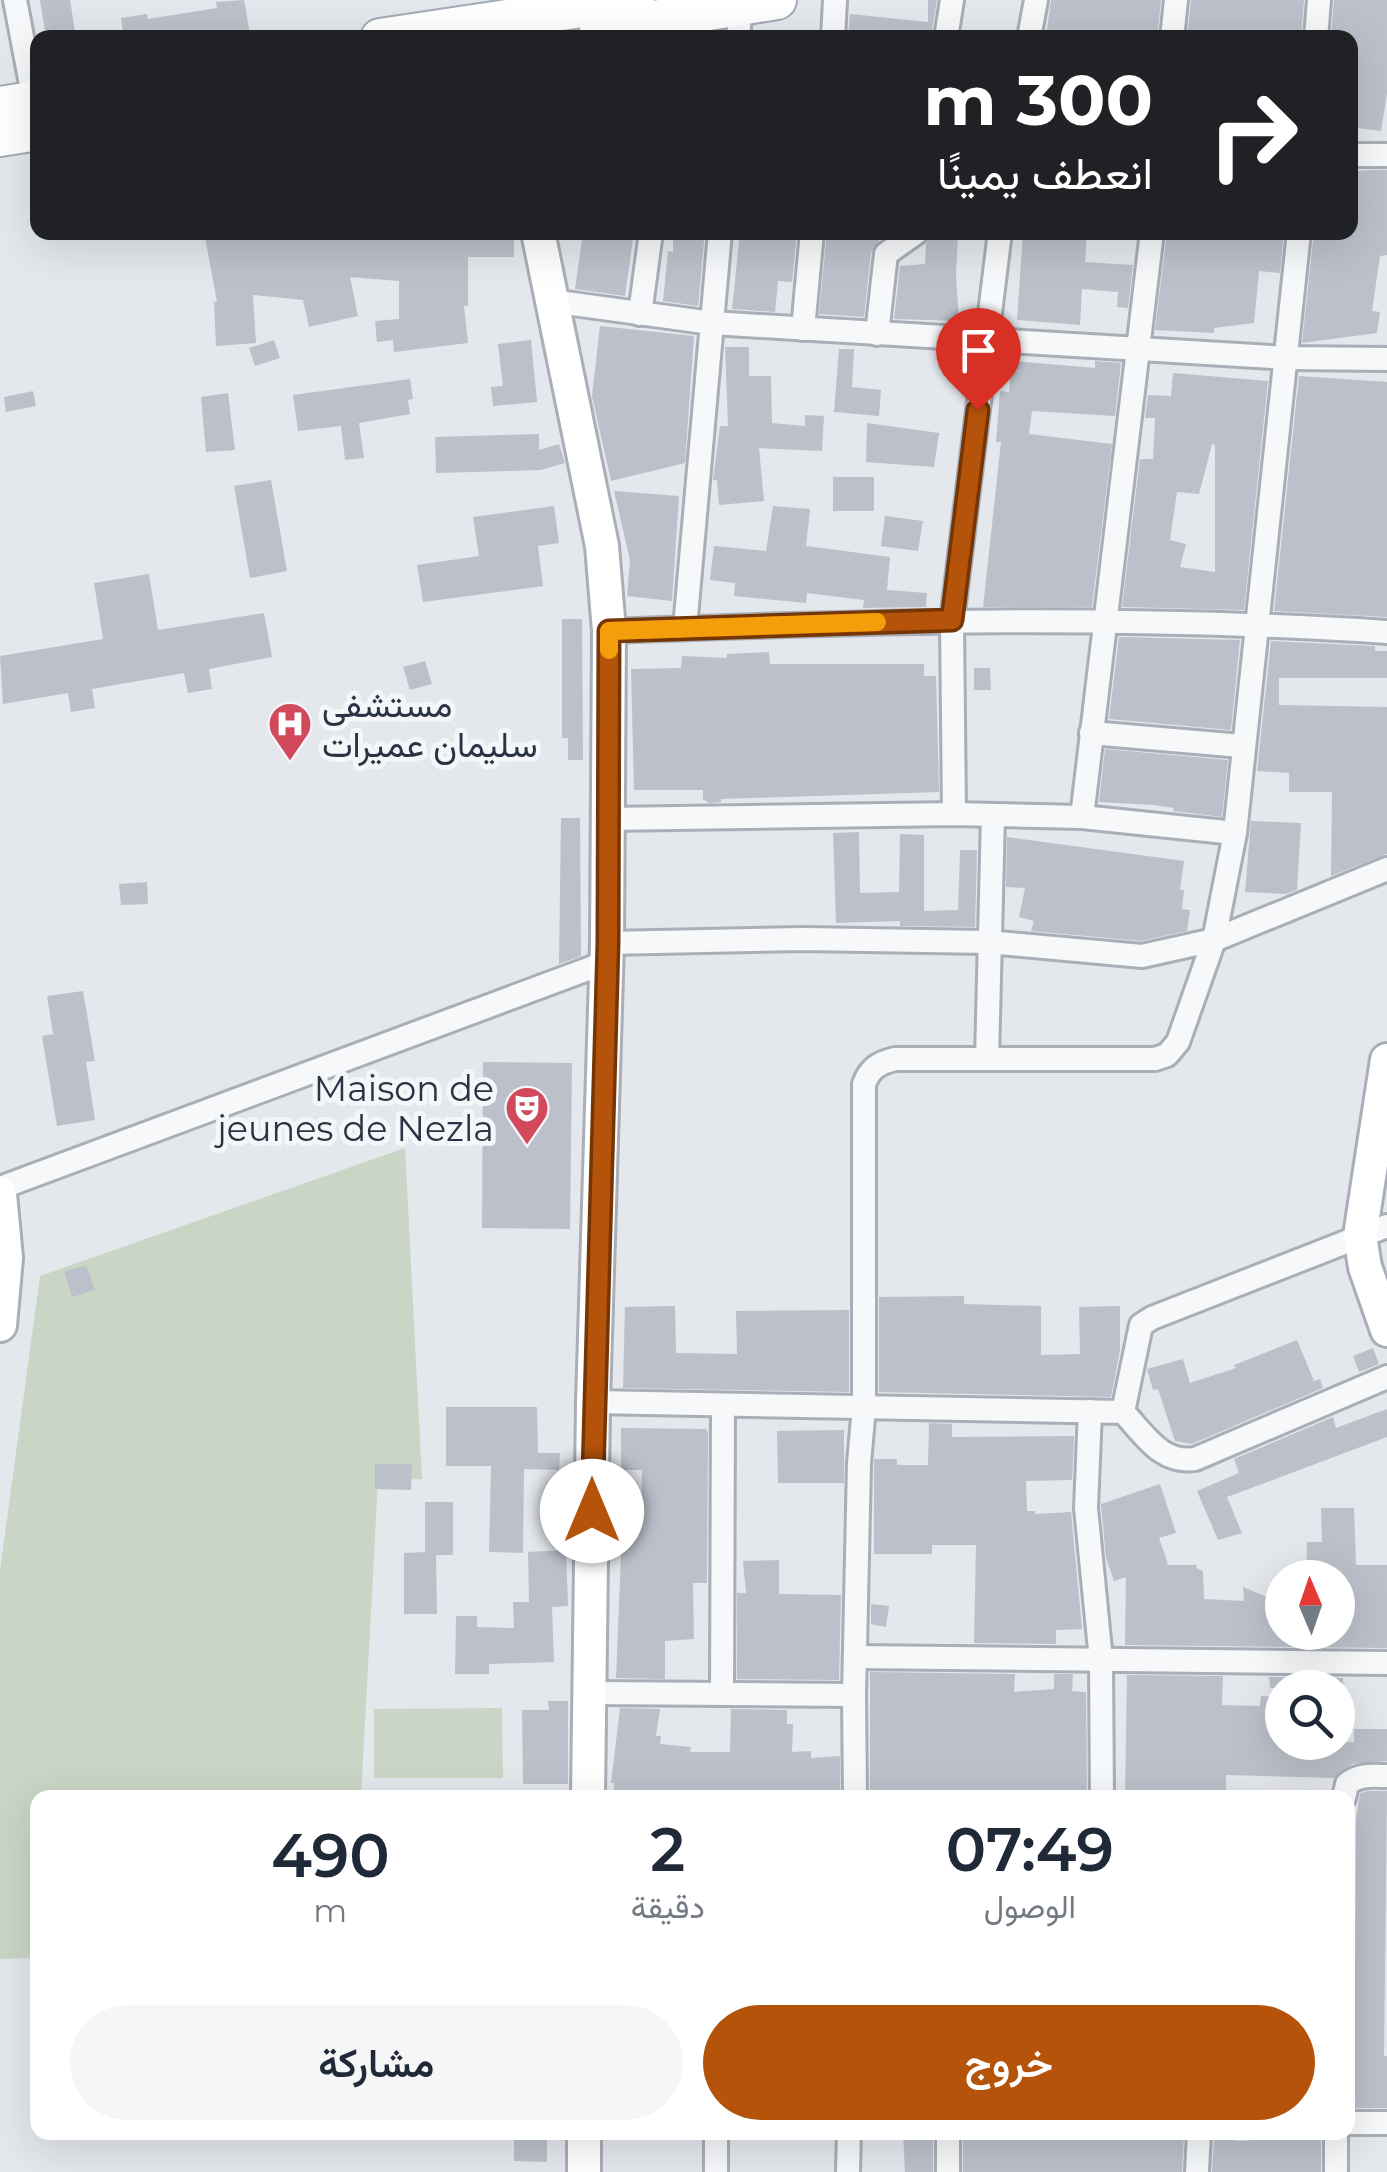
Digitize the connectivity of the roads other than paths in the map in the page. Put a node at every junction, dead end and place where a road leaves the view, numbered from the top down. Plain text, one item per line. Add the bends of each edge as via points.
1 (434, 0) edge
2 (635, 0) edge
3 (835, 0) edge
4 (952, 0) edge
5 (1036, 0) edge
6 (1176, 0) edge
7 (1319, 0) edge
8 (11, 9) edge
9 (752, 14) edge
10 (492, 19) edge
11 (559, 24) edge
12 (675, 27) edge
13 (395, 30) edge
14 (424, 30) edge
15 (833, 30) edge
16 (947, 30) edge
17 (1031, 30) edge
18 (1173, 30) edge
19 (1317, 30) edge
20 (27, 109) edge
21 (0, 138) edge
22 (1358, 155) edge
23 (1387, 155) edge
24 (540, 240) edge
25 (650, 240) edge
26 (719, 240) edge
27 (811, 240) edge
28 (902, 240) edge
29 (999, 240) edge
30 (1151, 240) edge
31 (1298, 240) edge
32 (551, 301) junction
33 (640, 314) junction
34 (712, 323) junction
35 (802, 329) junction
36 (877, 334) junction
37 (986, 341) junction
38 (1140, 349) junction
39 (1288, 358) junction
40 (1387, 358) edge
41 (952, 620) junction
42 (1103, 621) junction
43 (1257, 624) junction
44 (685, 628) junction
45 (609, 631) junction
46 (1387, 632) edge
47 (1091, 733) junction
48 (1242, 746) junction
49 (954, 814) junction
50 (993, 815) junction
51 (1082, 818) junction
52 (607, 820) junction
53 (1235, 833) junction
54 (1387, 869) edge
55 (1214, 940) junction
56 (988, 942) junction
57 (607, 952) junction
58 (987, 1059) junction
59 (1386, 1081) edge
60 (1, 1207) edge
61 (1374, 1231) edge
62 (0, 1324) edge
63 (1387, 1330) edge
64 (1387, 1377) edge
65 (593, 1402) junction
66 (723, 1406) junction
67 (864, 1407) junction
68 (1090, 1411) junction
69 (1123, 1412) junction
70 (856, 1657) junction
71 (1101, 1660) junction
72 (1387, 1663) edge
73 (591, 1693) junction
74 (722, 1694) junction
75 (854, 1695) junction
76 (1387, 1776) edge
77 (588, 1790) edge
78 (855, 1790) edge
79 (1102, 1790) edge
80 (1346, 1790) edge
81 (1355, 2123) edge
82 (1387, 2123) edge
83 (584, 2140) edge
84 (716, 2140) edge
85 (849, 2140) edge
86 (948, 2140) edge
87 (1199, 2140) edge
88 (1336, 2140) edge
89 (584, 2172) edge
90 (716, 2172) edge
91 (848, 2172) edge
92 (948, 2172) edge
93 (1197, 2172) edge
94 (1336, 2172) edge

1 - 13 main road
2 - 11 main road
3 - 15 street
4 - 16 street
5 - 17 street
6 - 18 street
7 - 19 street
8 - 20 street
9 - 12 main road
10 - 11 main road
10 - 14 main road
11 - 12 main road
20 - 21 main road
22 - 23 street
24 - 32 street
25 - 33 street
26 - 34 street
27 - 35 street
28 - 36 street via 886,254
29 - 37 street
30 - 38 street
31 - 39 street
32 - 33 street
32 - 45 street via 602,546
33 - 34 street
34 - 35 street
34 - 44 street
35 - 36 street
36 - 37 street
37 - 38 street
37 - 41 street
38 - 39 street
38 - 42 street
39 - 40 street
39 - 43 street
41 - 42 street
41 - 44 street
41 - 49 street
42 - 43 street
42 - 47 street
43 - 46 street
43 - 48 street
44 - 45 street
45 - 52 street
47 - 48 street
47 - 51 street
48 - 53 street
49 - 50 street
49 - 52 street
50 - 51 street
50 - 56 street
51 - 53 street
52 - 57 street
53 - 55 street
54 - 55 street
55 - 56 street via 1142,956
55 - 58 street via 1178,1042 1167,1054
56 - 57 street via 803,939
56 - 58 street
57 - 60 street
57 - 65 street
58 - 67 street via 896,1059 868,1072
59 - 61 street
60 - 62 street via 6,1258
61 - 63 street via 1365,1266
61 - 69 street via 1141,1325
64 - 69 street via 1179,1462
65 - 66 street
65 - 73 street
66 - 67 street
66 - 74 street
67 - 68 street
67 - 70 street
68 - 69 street
68 - 71 street via 1086,1508
70 - 71 street
70 - 75 street
71 - 72 street
71 - 79 street
73 - 74 street
73 - 77 street
74 - 75 street
75 - 78 street
76 - 80 street via 1361,1776
81 - 82 street
83 - 89 street
84 - 90 street
85 - 91 street
86 - 92 street
87 - 93 street
88 - 94 street

